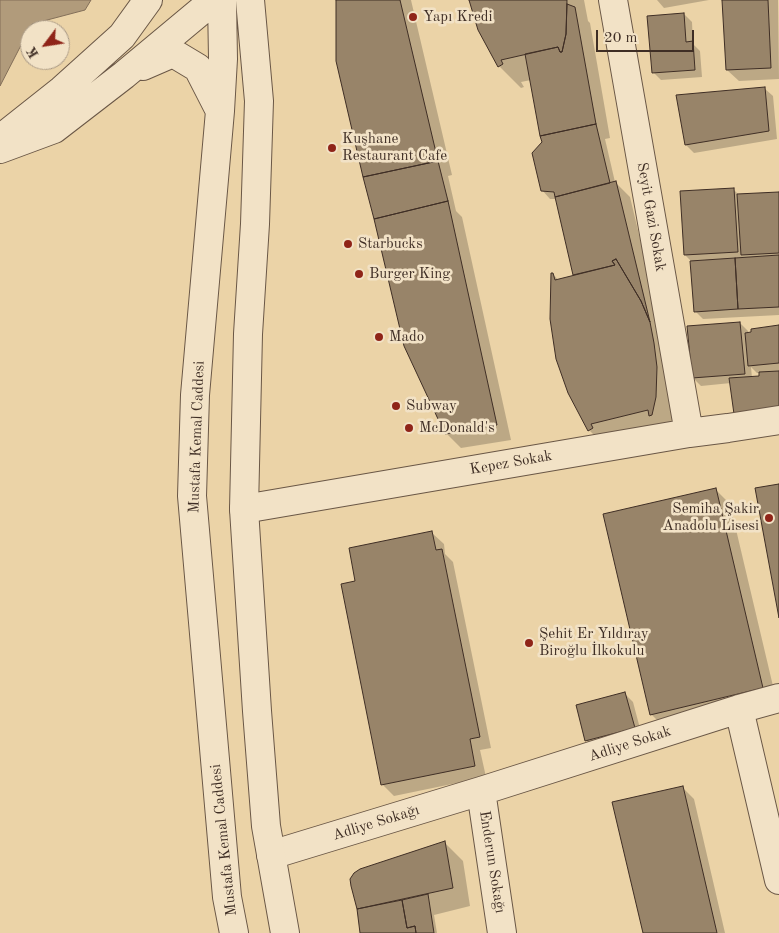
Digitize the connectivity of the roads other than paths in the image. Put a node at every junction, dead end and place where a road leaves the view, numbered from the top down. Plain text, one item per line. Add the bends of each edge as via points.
1 (148, 0) edge
2 (214, 0) edge
3 (222, 0) edge
4 (250, 0) edge
5 (613, 0) edge
6 (124, 75) junction
7 (220, 111) junction
8 (0, 139) edge
9 (0, 149) edge
10 (779, 420) edge
11 (689, 433) junction
12 (244, 509) junction
13 (779, 698) edge
14 (740, 709) junction
15 (481, 791) junction
16 (271, 855) junction
17 (779, 880) edge
18 (234, 933) edge
19 (284, 933) edge
20 (502, 933) edge

1 - 8 street via 122,36 62,90
2 - 6 street
3 - 7 street, Mustafa Kemal Caddesi
4 - 12 street via 259,101
5 - 11 street, Seyit Gazi Sokak
6 - 7 street via 173,53 198,68
6 - 9 street via 54,129
7 - 18 street, Mustafa Kemal Caddesi via 195,395 192,496 228,897
10 - 11 street, Kepez Sokak
11 - 12 street, Kepez Sokak
12 - 16 street via 266,826
13 - 14 street, Adliye Sokak
14 - 15 street, Adliye Sokak
14 - 17 street
15 - 16 street, Adliye Sokağı
15 - 20 street, Enderun Sokağı
16 - 19 street

